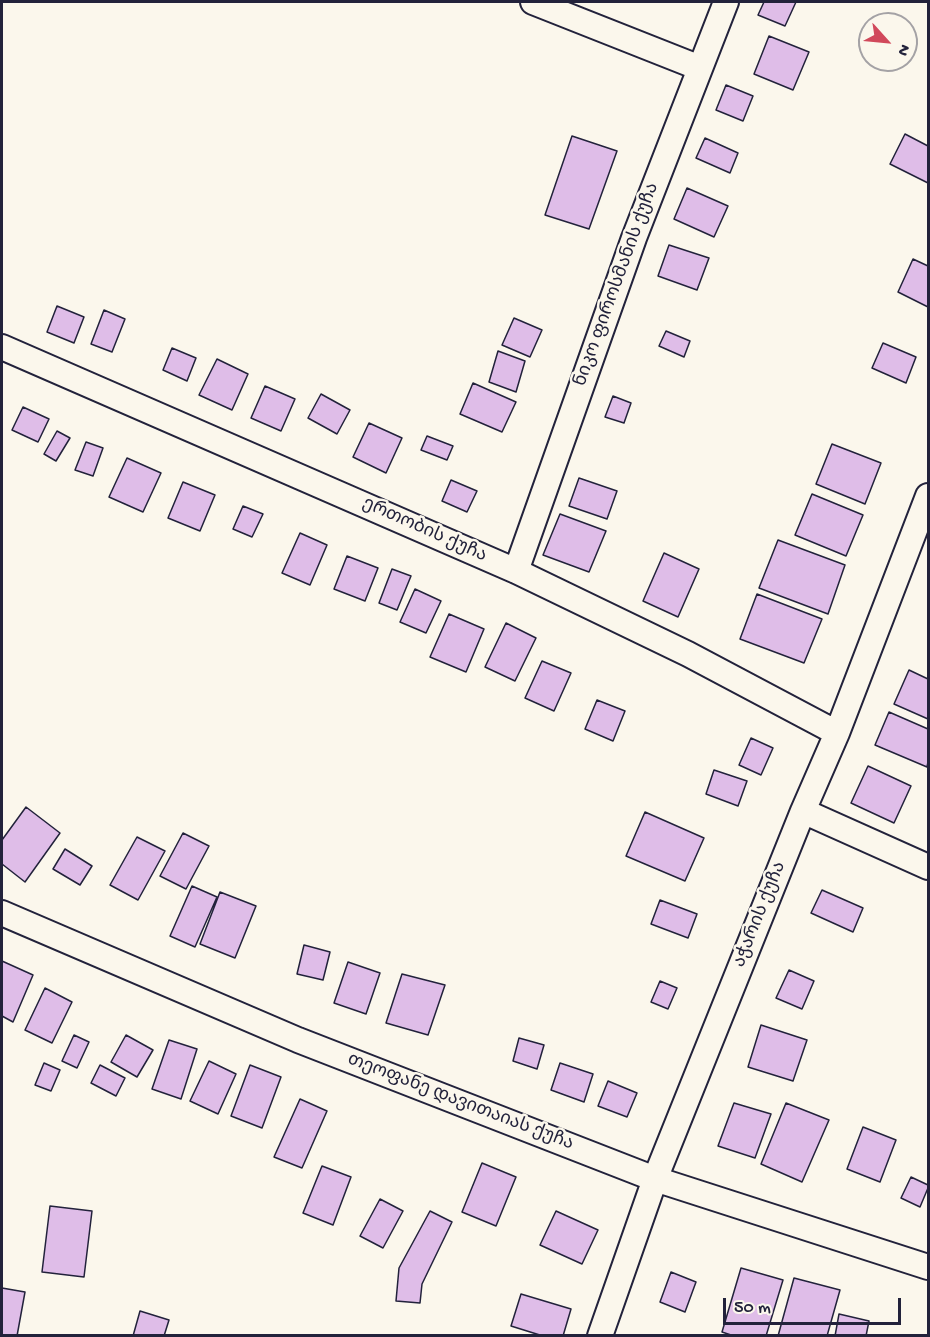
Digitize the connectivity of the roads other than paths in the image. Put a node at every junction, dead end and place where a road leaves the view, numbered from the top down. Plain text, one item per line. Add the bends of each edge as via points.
1 (533, 2) edge
2 (726, 2) edge
3 (700, 68) junction
4 (2, 347) edge
5 (928, 496) edge
6 (516, 571) junction
7 (837, 733) junction
8 (803, 811) junction
9 (928, 867) edge
10 (2, 913) edge
11 (655, 1179) junction
12 (928, 1267) edge
13 (600, 1335) edge

1 - 3 street
2 - 3 street, ნიკო ფიროსმანის ქუჩა
3 - 6 street, ნიკო ფიროსმანის ქუჩა via 634,238
4 - 6 street, ერთობის ქუჩა
5 - 7 street, აჭარის ქუჩა
6 - 7 street, ერთობის ქუჩა via 688,654
7 - 8 street, აჭარის ქუჩა
8 - 9 street
8 - 11 street, აჭარის ქუჩა
10 - 11 street, თეოფანე დავითაიას ქუჩა via 298,1040
11 - 12 street, თეოფანე დავითაიას ქუჩა
11 - 13 street, აჭარის ქუჩა

